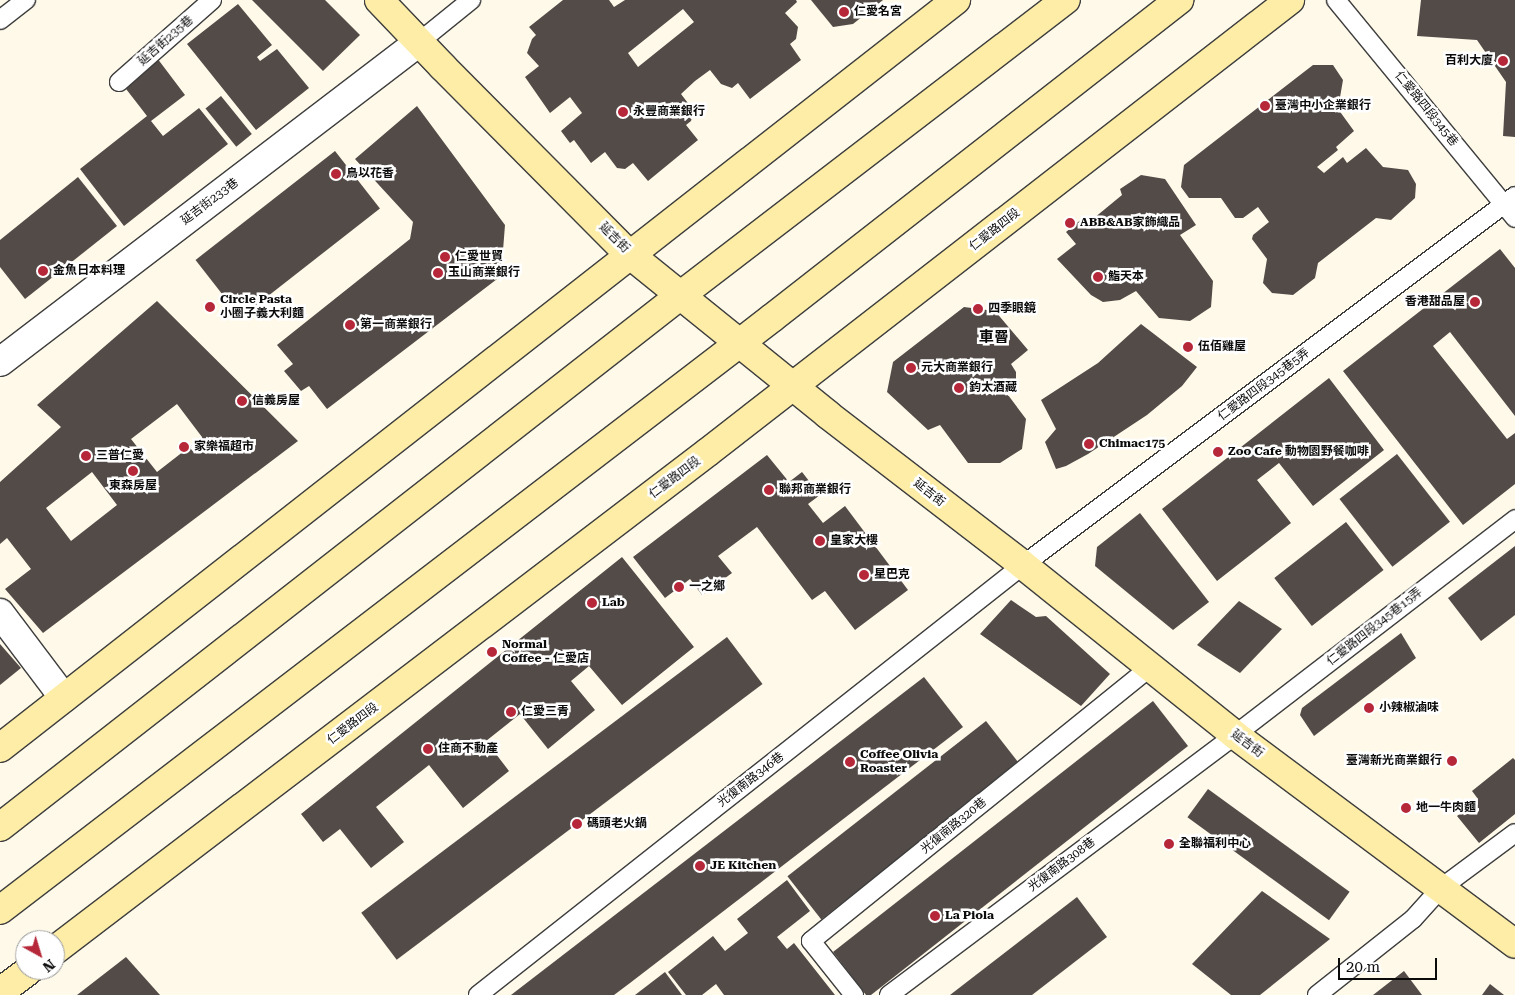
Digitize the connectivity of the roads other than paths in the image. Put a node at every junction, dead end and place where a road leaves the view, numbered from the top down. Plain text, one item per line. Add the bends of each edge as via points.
1 (26, 0) edge
2 (212, 0) edge
3 (379, 0) edge
4 (471, 0) edge
5 (956, 0) edge
6 (1066, 0) edge
7 (1179, 0) edge
8 (1290, 0) edge
9 (1336, 0) edge
10 (0, 20) edge
11 (419, 42) junction
12 (119, 82) dead end
13 (1511, 206) edge
14 (629, 254) junction
15 (681, 295) junction
16 (739, 342) junction
17 (0, 362) edge
18 (793, 386) junction
19 (1515, 519) edge
20 (1024, 565) junction
21 (0, 613) edge
22 (1150, 667) junction
23 (64, 698) junction
24 (1235, 735) junction
25 (0, 748) edge
26 (0, 827) edge
27 (1515, 833) edge
28 (1441, 888) junction
29 (0, 910) edge
30 (65, 942) edge
31 (1515, 944) edge
32 (16, 980) edge
33 (0, 992) edge
34 (478, 995) edge
35 (854, 995) edge
36 (889, 995) edge
37 (1316, 995) edge

1 - 10 lane
2 - 12 lane, 延吉街235巷
3 - 11 main road, 延吉街
4 - 11 lane
5 - 14 main road
6 - 15 main road
7 - 16 main road
8 - 18 main road, 仁愛路四段
9 - 13 lane, 仁愛路四段345巷
11 - 14 main road, 延吉街
11 - 17 street, 延吉街233巷
13 - 20 lane, 仁愛路四段345巷5弄
14 - 15 main road, 延吉街
14 - 23 main road
15 - 16 main road, 延吉街
15 - 26 main road
16 - 18 main road, 延吉街
16 - 29 main road
18 - 20 main road, 延吉街
18 - 30 main road, 仁愛路四段
19 - 24 lane, 仁愛路四段345巷15弄
20 - 22 main road, 延吉街
20 - 34 lane, 光復南路346巷
21 - 23 street
22 - 24 main road, 延吉街
22 - 35 lane, 光復南路320巷 via 811,942
23 - 25 main road
24 - 28 main road, 延吉街
24 - 36 lane, 光復南路308巷
27 - 28 lane
28 - 31 main road, 延吉街
28 - 37 lane via 1413,919
32 - 33 main road

